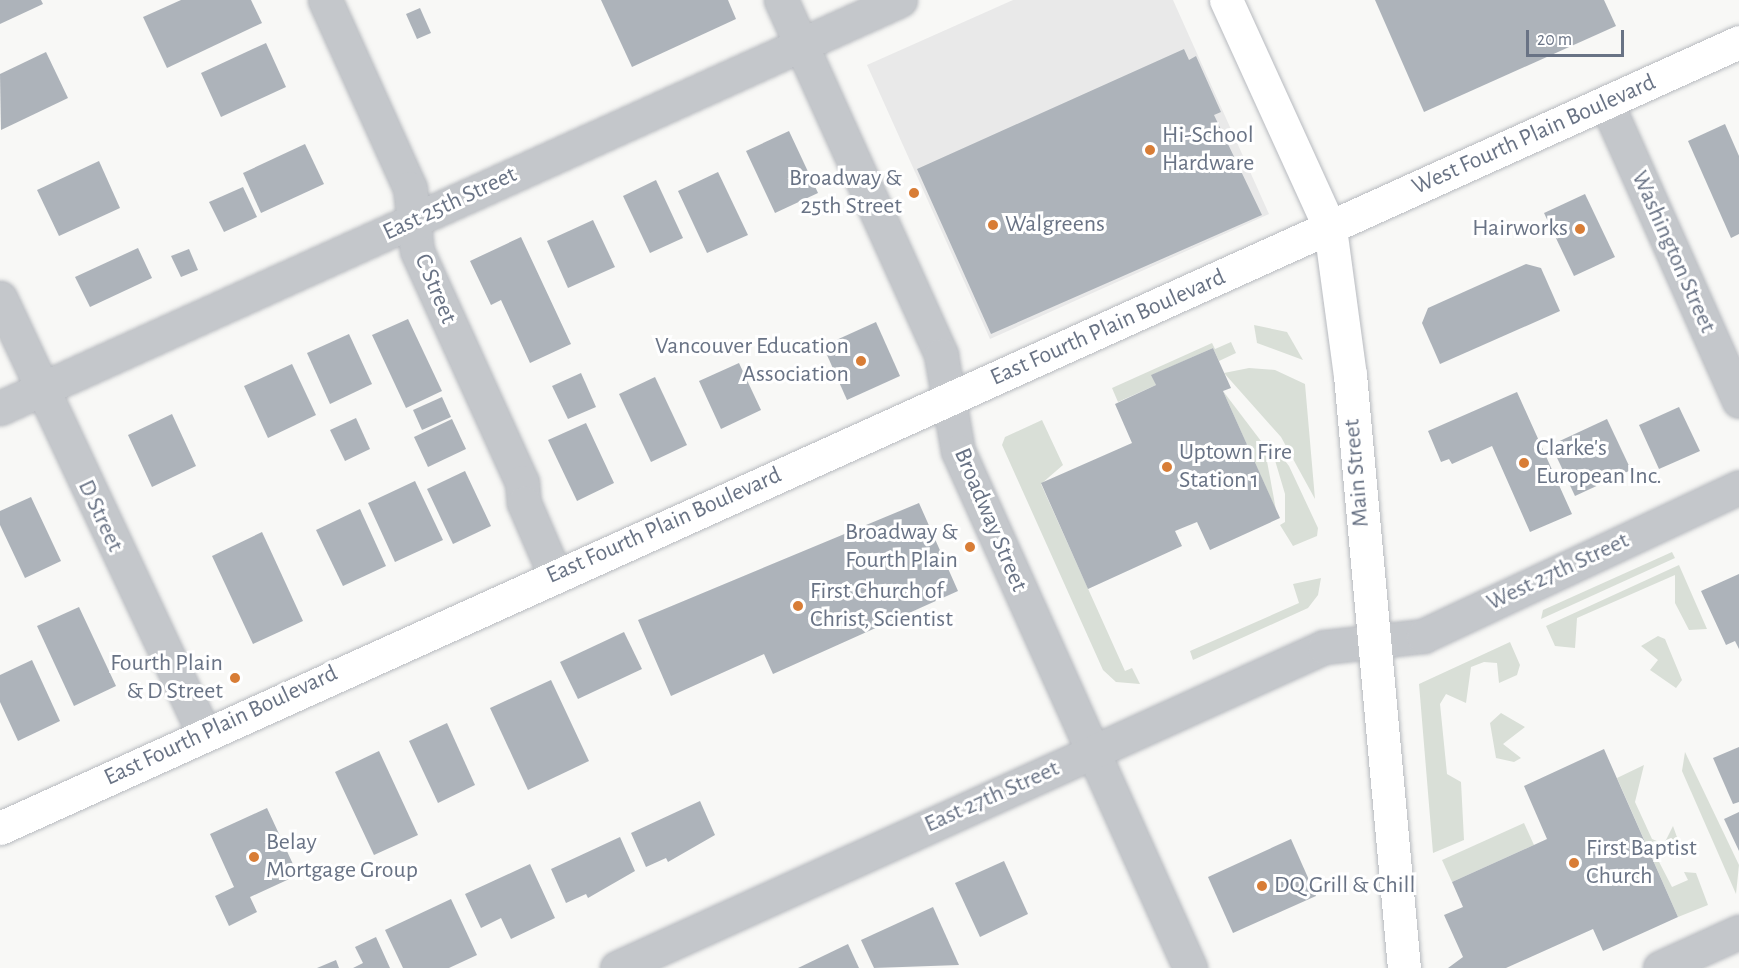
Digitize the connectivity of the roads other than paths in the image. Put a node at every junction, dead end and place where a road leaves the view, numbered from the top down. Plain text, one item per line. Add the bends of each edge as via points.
1 (325, 0) edge
2 (781, 0) edge
3 (900, 0) edge
4 (1226, 0) edge
5 (1739, 42) edge
6 (801, 45) junction
7 (1606, 102) junction
8 (414, 222) junction
9 (1330, 228) junction
10 (0, 298) edge
11 (41, 390) junction
12 (950, 400) junction
13 (1739, 401) edge
14 (0, 408) edge
15 (1739, 487) edge
16 (555, 575) junction
17 (1372, 641) junction
18 (202, 732) junction
19 (1091, 752) junction
20 (0, 828) edge
21 (1739, 932) edge
22 (617, 968) edge
23 (1190, 968) edge
24 (1404, 968) edge
25 (1660, 968) edge

1 - 8 street, C Street via 410,188
2 - 6 street, Broadway Street
3 - 6 street, East 25th Street
4 - 9 main road, Main Street
5 - 7 main road, West Fourth Plain Boulevard
6 - 8 street, East 25th Street
6 - 12 street, Broadway Street via 941,355
7 - 9 main road, West Fourth Plain Boulevard
7 - 13 street, Washington Street
8 - 11 street, East 25th Street
8 - 16 street, C Street via 417,251 522,482 524,503
9 - 12 main road, East Fourth Plain Boulevard
9 - 17 main road, Main Street via 1350,375
10 - 11 street, D Street
11 - 14 street, East 25th Street
11 - 18 street, D Street
12 - 16 main road, East Fourth Plain Boulevard
12 - 19 street, Broadway Street via 958,451
15 - 17 street, West 27th Street via 1423,636
16 - 18 main road, East Fourth Plain Boulevard
17 - 19 street, East 27th Street via 1324,647
17 - 24 main road, Main Street
18 - 20 main road, East Fourth Plain Boulevard
19 - 22 street, East 27th Street
19 - 23 street, Broadway Street
21 - 25 street

